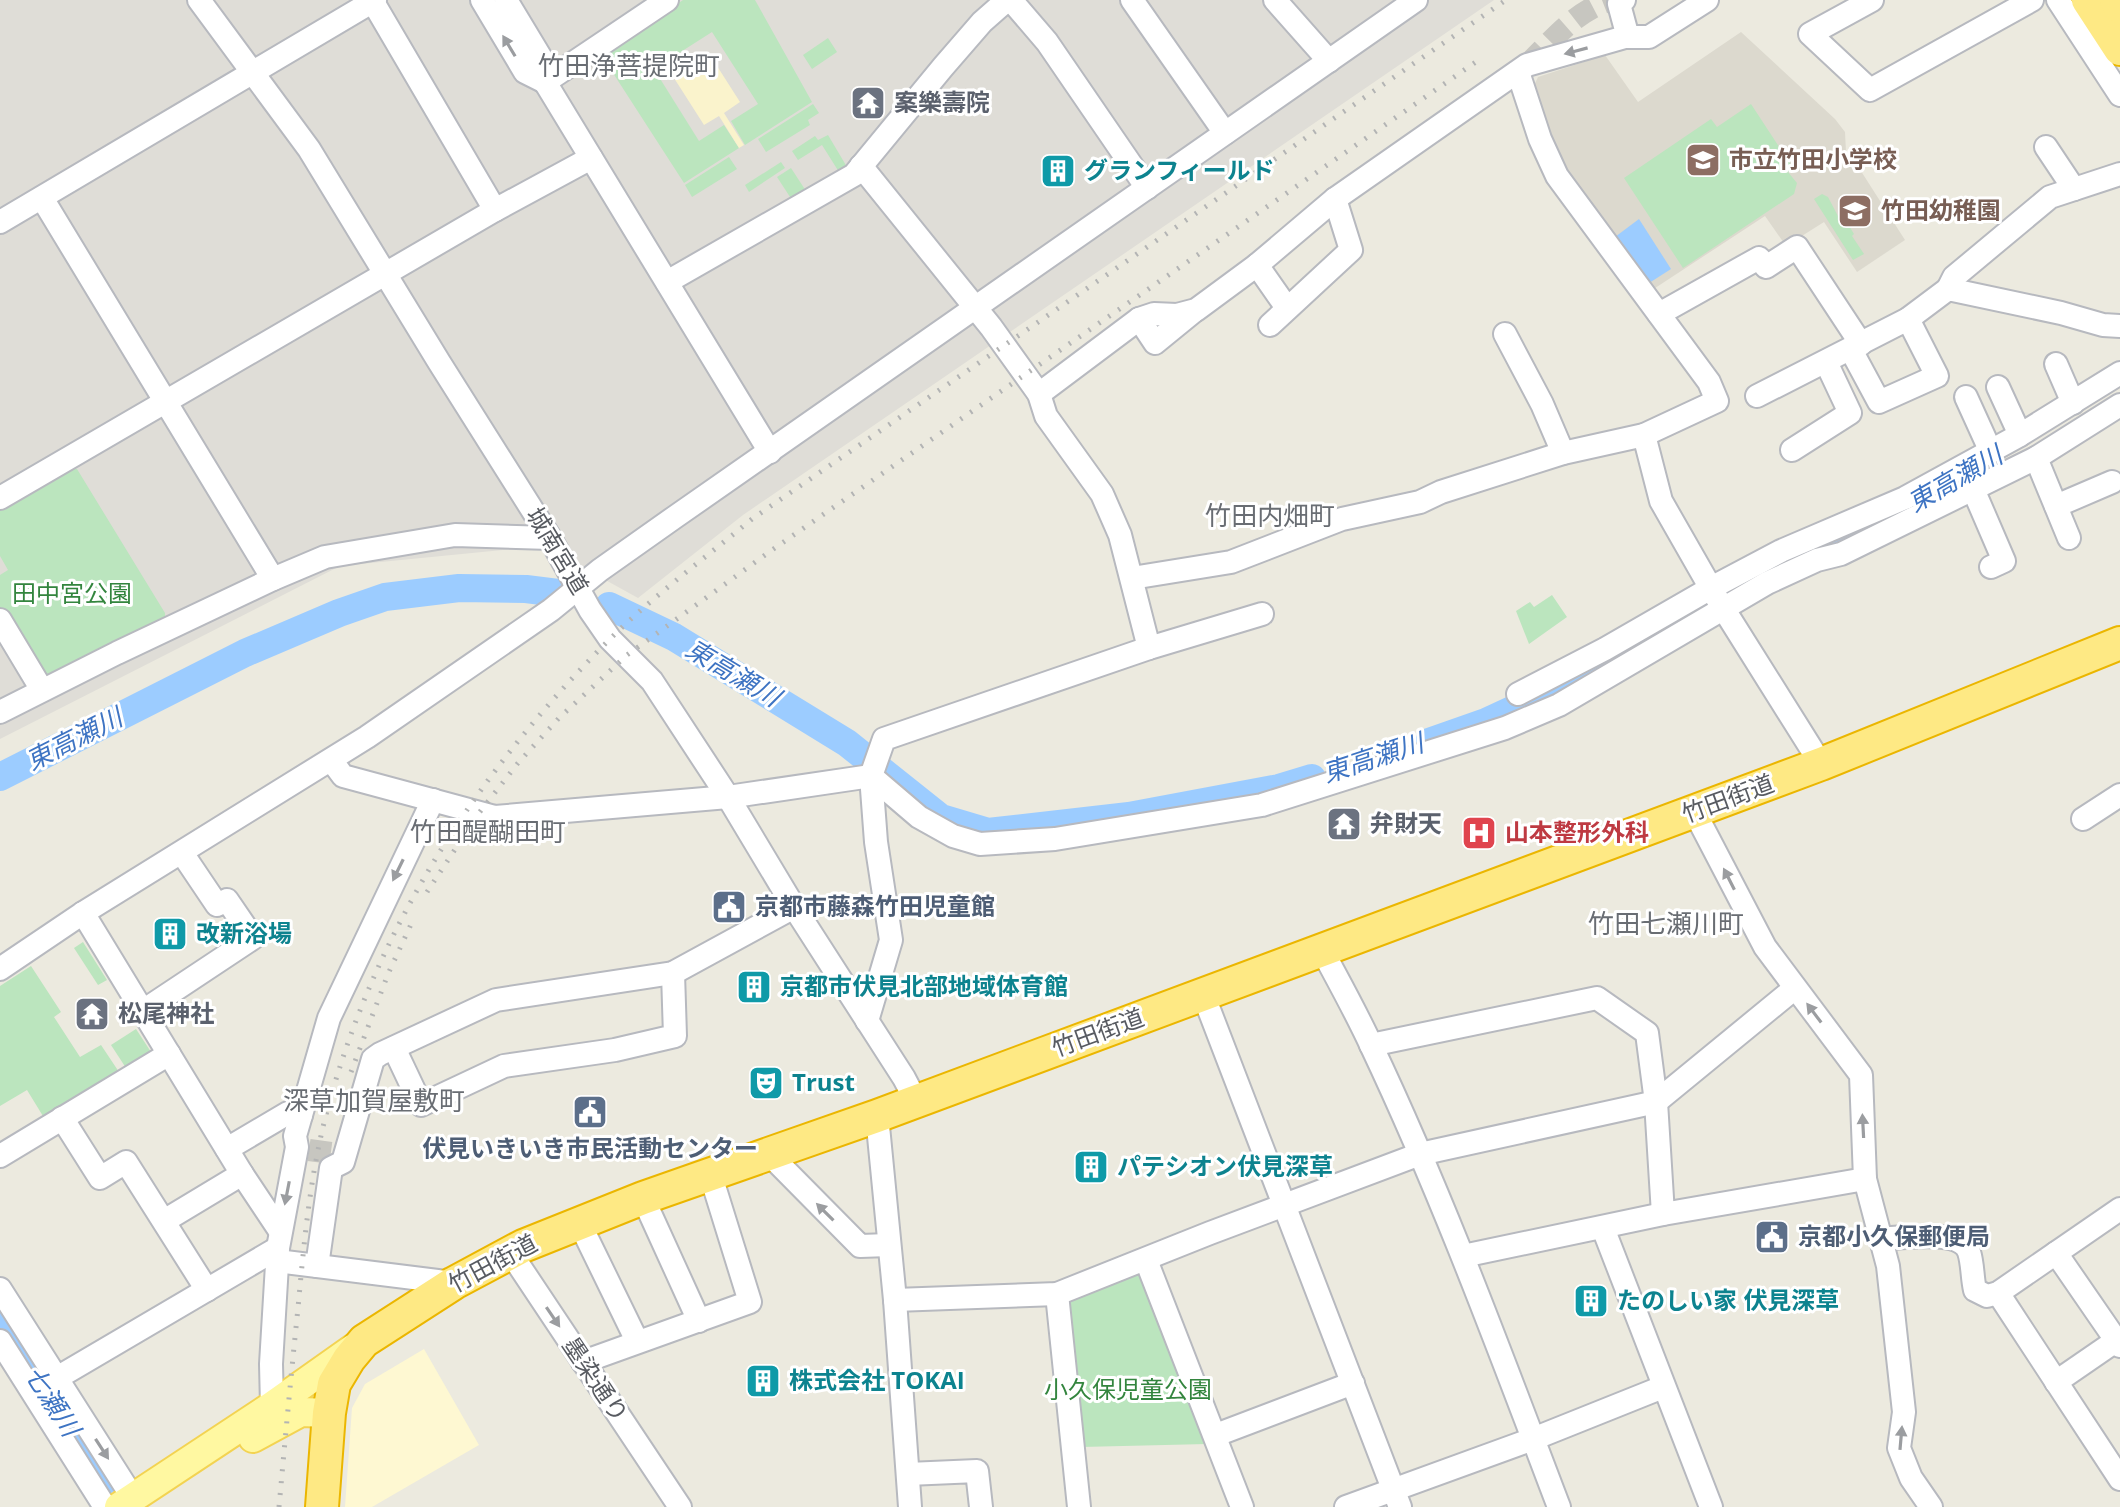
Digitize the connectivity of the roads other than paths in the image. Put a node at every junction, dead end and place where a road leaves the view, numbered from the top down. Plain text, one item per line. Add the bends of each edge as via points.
1 (199, 0) edge
2 (482, 0) edge
3 (506, 0) edge
4 (667, 0) edge
5 (1009, 0) edge
6 (1132, 0) edge
7 (1275, 0) edge
8 (1624, 0) edge
9 (1707, 0) edge
10 (1872, 0) edge
11 (2032, 0) edge
12 (2058, 0) edge
13 (2088, 0) edge
14 (2116, 0) edge
15 (374, 1) edge
16 (1404, 3) edge
17 (2120, 7) edge
18 (1625, 37) junction
19 (2120, 49) edge
20 (1329, 61) junction
21 (1522, 68) junction
22 (253, 72) junction
23 (545, 82) junction
24 (2120, 95) edge
25 (1225, 133) junction
26 (2046, 147) dead end
27 (591, 158) junction
28 (861, 166) junction
29 (2120, 174) edge
30 (1147, 188) junction
31 (2074, 189) junction
32 (42, 198) junction
33 (1335, 199) junction
34 (495, 210) junction
35 (0, 222) edge
36 (1257, 265) junction
37 (385, 274) junction
38 (667, 282) junction
39 (1948, 289) junction
40 (975, 308) junction
41 (1287, 308) junction
42 (1659, 314) junction
43 (1908, 319) junction
44 (1270, 325) dead end
45 (2120, 326) edge
46 (1505, 334) dead end
47 (1856, 347) junction
48 (1826, 362) junction
49 (2056, 364) dead end
50 (2120, 373) edge
51 (1998, 387) dead end
52 (1039, 394) junction
53 (1757, 396) dead end
54 (1966, 397) dead end
55 (2082, 397) junction
56 (166, 403) junction
57 (2112, 410) edge
58 (1644, 435) junction
59 (2020, 435) junction
60 (1792, 450) dead end
61 (770, 452) junction
62 (1991, 452) junction
63 (1563, 453) junction
64 (2036, 458) junction
65 (2112, 482) dead end
66 (1973, 489) junction
67 (0, 498) edge
68 (2056, 506) junction
69 (550, 538) junction
70 (2069, 538) dead end
71 (1991, 567) dead end
72 (1132, 578) junction
73 (273, 579) junction
74 (580, 588) junction
75 (1717, 598) junction
76 (1262, 614) dead end
77 (0, 620) edge
78 (2120, 643) edge
79 (1149, 648) junction
80 (42, 690) junction
81 (1518, 694) dead end
82 (0, 712) edge
83 (331, 760) junction
84 (1821, 764) junction
85 (871, 774) junction
86 (2120, 795) edge
87 (728, 797) junction
88 (433, 800) junction
89 (1694, 811) junction
90 (2083, 819) dead end
91 (182, 853) junction
92 (794, 907) junction
93 (83, 913) junction
94 (1322, 950) junction
95 (0, 969) edge
96 (673, 973) junction
97 (1795, 988) junction
98 (1203, 994) junction
99 (143, 1011) junction
100 (867, 1021) junction
101 (1371, 1045) junction
102 (394, 1048) junction
103 (169, 1054) junction
104 (916, 1101) junction
105 (1656, 1102) junction
106 (301, 1115) junction
107 (877, 1116) junction
108 (62, 1118) junction
109 (227, 1149) junction
110 (321, 1149) junction
111 (768, 1153) junction
112 (1420, 1154) junction
113 (0, 1156) edge
114 (710, 1173) junction
115 (242, 1174) junction
116 (1865, 1179) junction
117 (643, 1198) junction
118 (1284, 1204) junction
119 (2120, 1209) edge
120 (1663, 1214) junction
121 (164, 1221) junction
122 (579, 1222) junction
123 (1603, 1228) junction
124 (1880, 1239) junction
125 (889, 1245) junction
126 (278, 1246) junction
127 (510, 1252) junction
128 (2056, 1253) junction
129 (1463, 1256) junction
130 (1146, 1260) junction
131 (317, 1266) junction
132 (454, 1283) junction
133 (0, 1289) edge
134 (207, 1290) junction
135 (1998, 1293) junction
136 (1057, 1294) junction
137 (895, 1300) junction
138 (6, 1315) edge
139 (699, 1321) junction
140 (0, 1341) edge
141 (364, 1341) junction
142 (637, 1341) junction
143 (2119, 1342) edge
144 (583, 1362) junction
145 (2056, 1382) junction
146 (1353, 1383) junction
147 (44, 1385) junction
148 (1663, 1387) junction
149 (272, 1406) junction
150 (329, 1413) junction
151 (1216, 1435) junction
152 (1533, 1439) junction
153 (197, 1456) junction
154 (908, 1474) junction
155 (2120, 1479) edge
156 (1397, 1498) edge
157 (126, 1502) edge
158 (105, 1507) edge
159 (322, 1507) edge
160 (680, 1507) edge
161 (910, 1507) edge
162 (981, 1507) edge
163 (1079, 1507) edge
164 (1242, 1507) edge
165 (1346, 1507) edge
166 (1559, 1507) edge
167 (1711, 1507) edge
168 (1931, 1507) edge

1 - 22 street, 城南宮道
23 -> 2 street via 525,72
3 - 23 street via 544,63
4 - 23 street
5 - 28 street via 972,33
5 - 30 street via 1047,42
6 - 25 street
7 - 20 street
8 - 18 street via 1619,4
9 - 18 street via 1649,37
10 - 11 street via 1810,34 1870,90
12 - 24 street
13 - 19 highway
14 - 17 highway
15 - 22 street
15 - 34 street
16 - 20 street
18 -> 21 street
20 - 25 street
21 - 33 street
21 - 42 street via 1540,139 1557,176
22 - 32 street
22 - 37 street, 城南宮道 via 309,149
23 - 27 street
25 - 30 street
26 - 31 street
27 - 34 street
27 - 38 street
28 - 38 street via 854,175
28 - 40 street
29 - 31 street
30 - 40 street
31 - 39 street via 2050,197 1954,277
32 - 35 street
32 - 56 street
33 - 36 street
33 - 41 street via 1351,250
34 - 37 street
36 - 41 street
36 - 52 street via 1196,310 1139,319
37 - 56 street
37 - 69 street, 城南宮道
38 - 61 street
39 - 43 street
39 - 45 street
40 - 52 street
40 - 61 street
41 - 44 street
42 - 47 street via 1759,258 1766,267 1797,247
42 - 58 street via 1717,401
43 - 47 street
43 - 47 street via 1937,376 1879,402
46 - 63 street
47 - 48 street
48 - 53 street
48 - 60 street via 1850,413
49 - 55 street
50 - 55 street
51 - 59 street
52 - 72 street via 1046,416 1102,494
54 - 62 street
55 - 57 street
55 - 59 street
56 - 67 street
56 - 73 street
57 - 64 street
58 - 63 street
58 - 75 street via 1661,501
59 - 62 street
61 - 74 street
62 - 75 street via 1905,498 1781,551
63 - 72 street via 1420,502 1342,519 1231,562
64 - 66 street
64 - 68 street
65 - 68 street
66 - 71 street via 2004,561
66 - 75 street via 1841,554
68 - 70 street
69 - 73 street via 455,535 325,557
69 - 74 street, 城南宮道
72 - 79 street
73 - 80 street
74 - 83 street
74 - 87 street, 城南宮道 via 610,639 652,681
75 - 81 street
75 - 84 street
75 - 85 street via 1615,674 1559,705 1262,805 1055,839 980,844 919,817
76 - 79 street
77 - 80 street
78 - 84 highway, 竹田街道
79 - 85 street via 884,739
80 - 82 street
83 - 88 street via 343,776
83 - 91 street
84 - 89 highway, 竹田街道
85 - 87 street
85 - 100 street via 891,940
86 - 90 street
87 - 88 street via 495,817
87 - 92 street, 城南宮道
88 -> 106 street via 329,1018
89 - 94 highway, 竹田街道
97 -> 89 street via 1765,947
91 - 93 street
91 - 99 street via 217,905 227,900 253,938
92 - 96 street
92 - 100 street, 城南宮道
93 - 95 street
93 - 99 street
94 - 98 highway, 竹田街道
94 - 101 street
96 - 102 street via 496,1000
96 - 102 street via 675,1036 504,1066 421,1105
97 - 105 street
116 -> 97 street via 1861,1075
98 - 104 highway, 竹田街道
98 - 118 street
99 - 103 street
100 - 104 street, 城南宮道
101 - 105 street via 1597,998 1647,1033
101 - 112 street
102 - 110 street via 373,1059
103 - 108 street
103 - 109 street
104 - 107 highway, 竹田街道
105 - 112 street
105 - 120 street
106 - 109 street via 288,1113
106 - 110 street via 295,1136
107 - 111 highway, 竹田街道
107 - 125 street
108 - 113 street
108 - 121 street via 100,1178 126,1162
109 - 115 street
110 -> 126 street
110 - 131 street via 343,1162 331,1168
111 - 114 highway, 竹田街道
125 -> 111 street via 860,1246
112 - 118 street
112 - 129 street
114 - 117 highway, 竹田街道
114 - 139 street via 750,1302
115 - 121 street
115 - 126 street
116 - 120 street
116 - 124 street
117 - 122 highway, 竹田街道
117 - 139 street
118 - 130 street
118 - 146 street
119 - 128 street
120 - 123 street
121 - 134 street
122 - 127 highway, 竹田街道
122 - 142 street
123 - 129 street
123 - 148 street
124 - 135 street via 1944,1236 1961,1242 1969,1250 1975,1290 1987,1296
168 -> 124 street via 1899,1448 1904,1412 1888,1266
125 - 137 street
126 - 131 street
126 - 134 street
126 - 149 street
127 - 132 highway, 竹田街道
127 -> 144 street, 墨染通り
128 - 135 street
128 - 143 street
129 - 152 street
130 - 136 street
130 - 151 street
131 - 132 street
132 - 141 highway, 竹田街道
133 - 138 street
134 - 147 street
135 - 145 street
136 - 137 street
136 - 163 street
137 - 154 street
138 - 147 street
139 - 142 street
140 - 147 street
141 - 149 main road, 竹田街道
141 - 150 highway via 340,1371
142 - 144 street
143 - 145 street
144 - 160 street, 墨染通り
145 - 155 street
146 - 151 street
146 - 156 street
147 -> 157 street
147 - 158 street
148 - 152 street
148 - 167 street
149 - 153 main road, 竹田街道
150 - 153 main road via 307,1410 232,1447
150 - 159 highway
151 - 164 street
152 - 156 street
152 - 166 street
153 - 157 main road, 竹田街道
154 - 161 street
154 - 162 street via 977,1471
156 - 165 street

